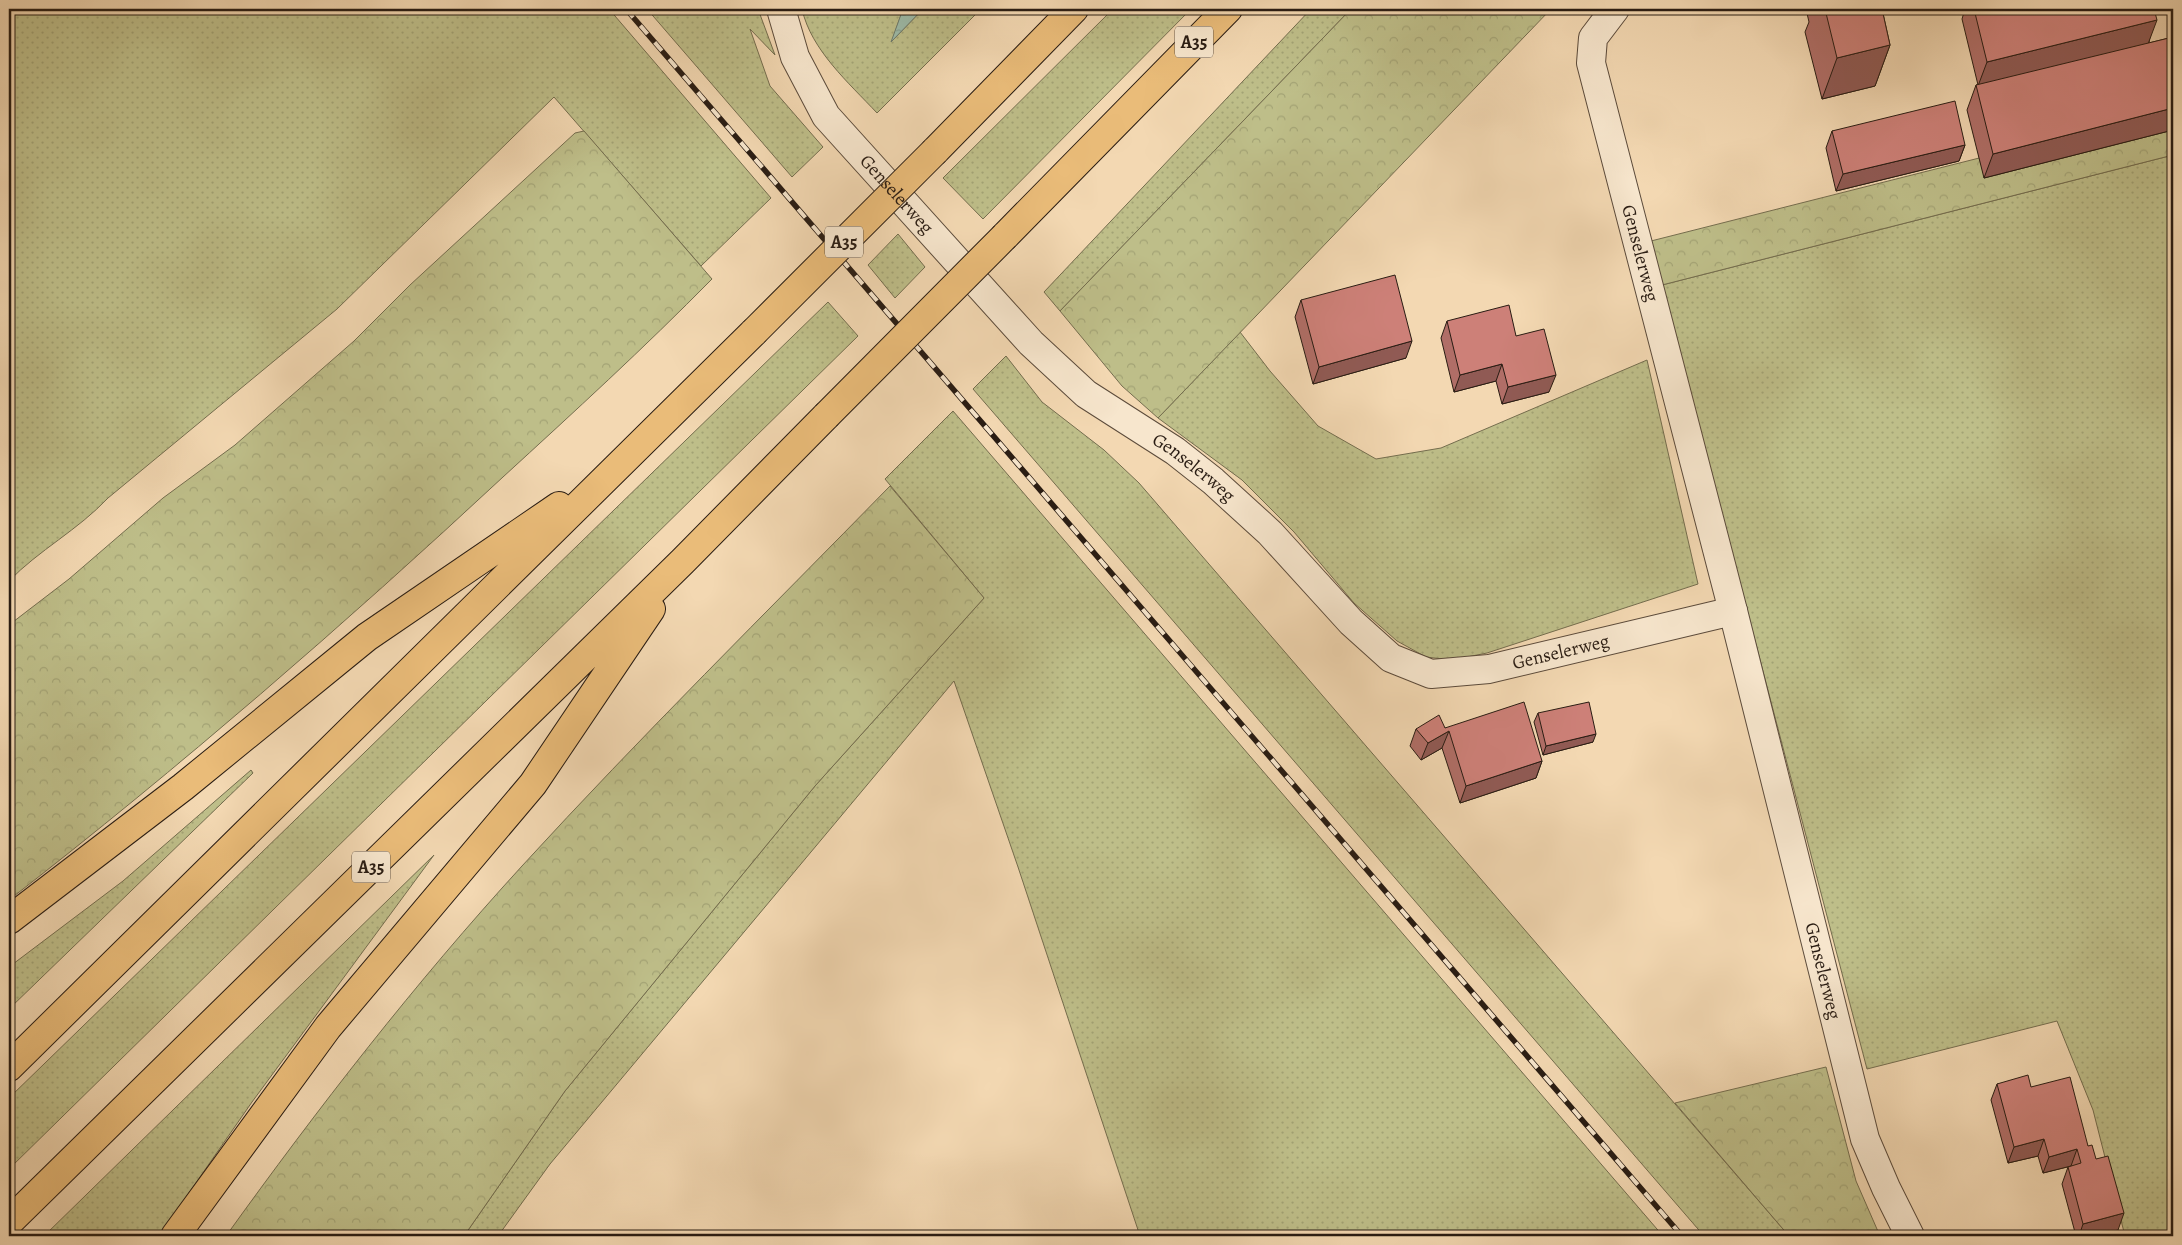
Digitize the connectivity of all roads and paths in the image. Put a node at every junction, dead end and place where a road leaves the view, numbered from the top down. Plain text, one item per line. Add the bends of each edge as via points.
1 (781, 9) edge
2 (1074, 9) edge
3 (1228, 9) edge
4 (1615, 9) edge
5 (616, 467) junction
6 (683, 560) junction
7 (1733, 611) junction
8 (9, 920) edge
9 (9, 1067) edge
10 (9, 1222) edge
11 (175, 1236) edge
12 (1910, 1236) edge

1 - 7 street, Genselerweg via 795,57 826,116 1031,343 1086,394 1175,451 1213,481 1270,533 1351,622 1390,658 1431,674 1489,669
2 - 5 highway, A35, bridge
3 - 6 highway, A35, bridge
4 - 7 street, Genselerweg via 1594,38 1591,63
5 - 8 highway, A35 via 367,637 183,787
5 - 9 highway, A35
6 - 10 highway, A35
6 - 11 highway, A35 via 533,784 328,1027
7 - 12 street, Genselerweg via 1865,1139

